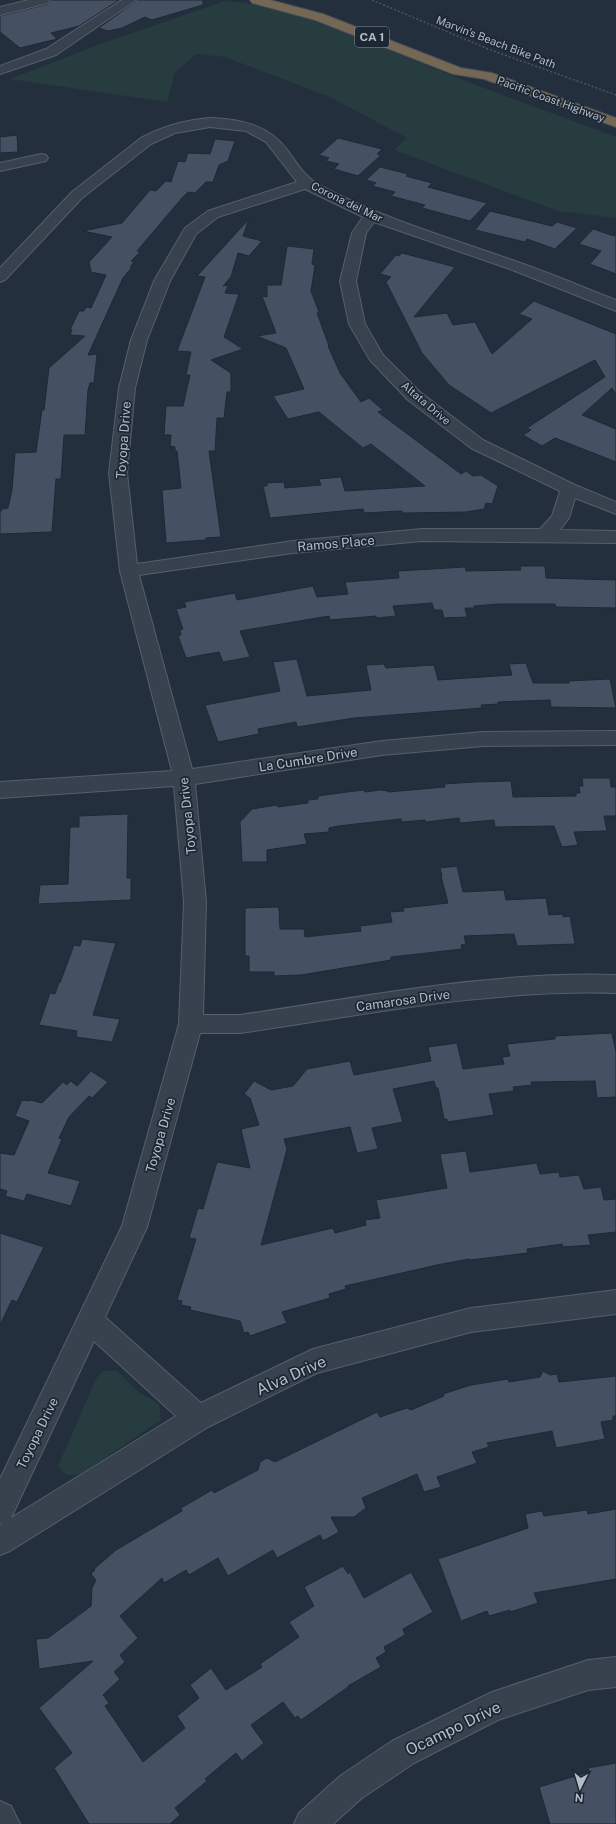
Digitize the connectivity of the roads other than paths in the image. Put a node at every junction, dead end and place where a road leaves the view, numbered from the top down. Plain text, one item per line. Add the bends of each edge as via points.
1 (44, 0) edge
2 (130, 0) edge
3 (256, 0) edge
4 (279, 0) edge
5 (298, 0) edge
6 (0, 11) edge
7 (470, 65) junction
8 (0, 70) edge
9 (487, 76) junction
10 (616, 123) edge
11 (41, 158) dead end
12 (0, 167) edge
13 (307, 184) junction
14 (371, 216) junction
15 (0, 277) edge
16 (616, 306) edge
17 (569, 489) junction
18 (616, 508) edge
19 (546, 535) junction
20 (616, 537) edge
21 (129, 571) junction
22 (616, 738) edge
23 (184, 778) junction
24 (0, 790) edge
25 (616, 984) edge
26 (191, 1024) junction
27 (616, 1302) edge
28 (91, 1321) junction
29 (198, 1418) junction
30 (0, 1510) edge
31 (0, 1540) edge
32 (616, 1672) edge
33 (0, 1817) edge
34 (4, 1824) edge
35 (310, 1824) edge

1 - 6 street
2 - 8 street via 51,52
3 - 9 highway, Pacific Coast Highway / CA 1 via 319,17 458,71
4 - 7 highway via 327,14 442,58
5 - 7 highway, Pacific Coast Highway / CA 1 via 369,23
7 - 9 highway, Pacific Coast Highway / CA 1
9 - 10 highway, Pacific Coast Highway / CA 1
11 - 12 street
13 - 14 street, Corona del Mar
13 - 15 street, Corona del Mar via 281,149 262,133 250,128 220,123 178,127 146,141 77,195
13 - 21 street, Toyopa Drive via 213,214 190,231 162,281 139,340 127,388 118,473
14 - 16 street, Corona del Mar via 510,264
14 - 17 street, Altata Drive via 359,233 348,281 357,324 376,357 414,396 477,444
17 - 18 street, Altata Drive
17 - 19 street via 560,518
19 - 20 street, Ramos Place
19 - 21 street, Ramos Place via 422,535 293,547
21 - 23 street, Toyopa Drive
22 - 23 street, La Cumbre Drive via 483,739 382,748
23 - 24 street, La Cumbre Drive
23 - 26 street, Toyopa Drive via 195,902
25 - 26 street, Camarosa Drive via 487,988 240,1024
26 - 28 street, Toyopa Drive via 134,1227
27 - 29 street, Alva Drive via 471,1320 313,1362
28 - 29 street
28 - 30 street, Toyopa Drive
29 - 31 street, Alva Drive
32 - 35 street, Ocampo Drive via 588,1675 485,1710 402,1752 351,1787
33 - 34 street

